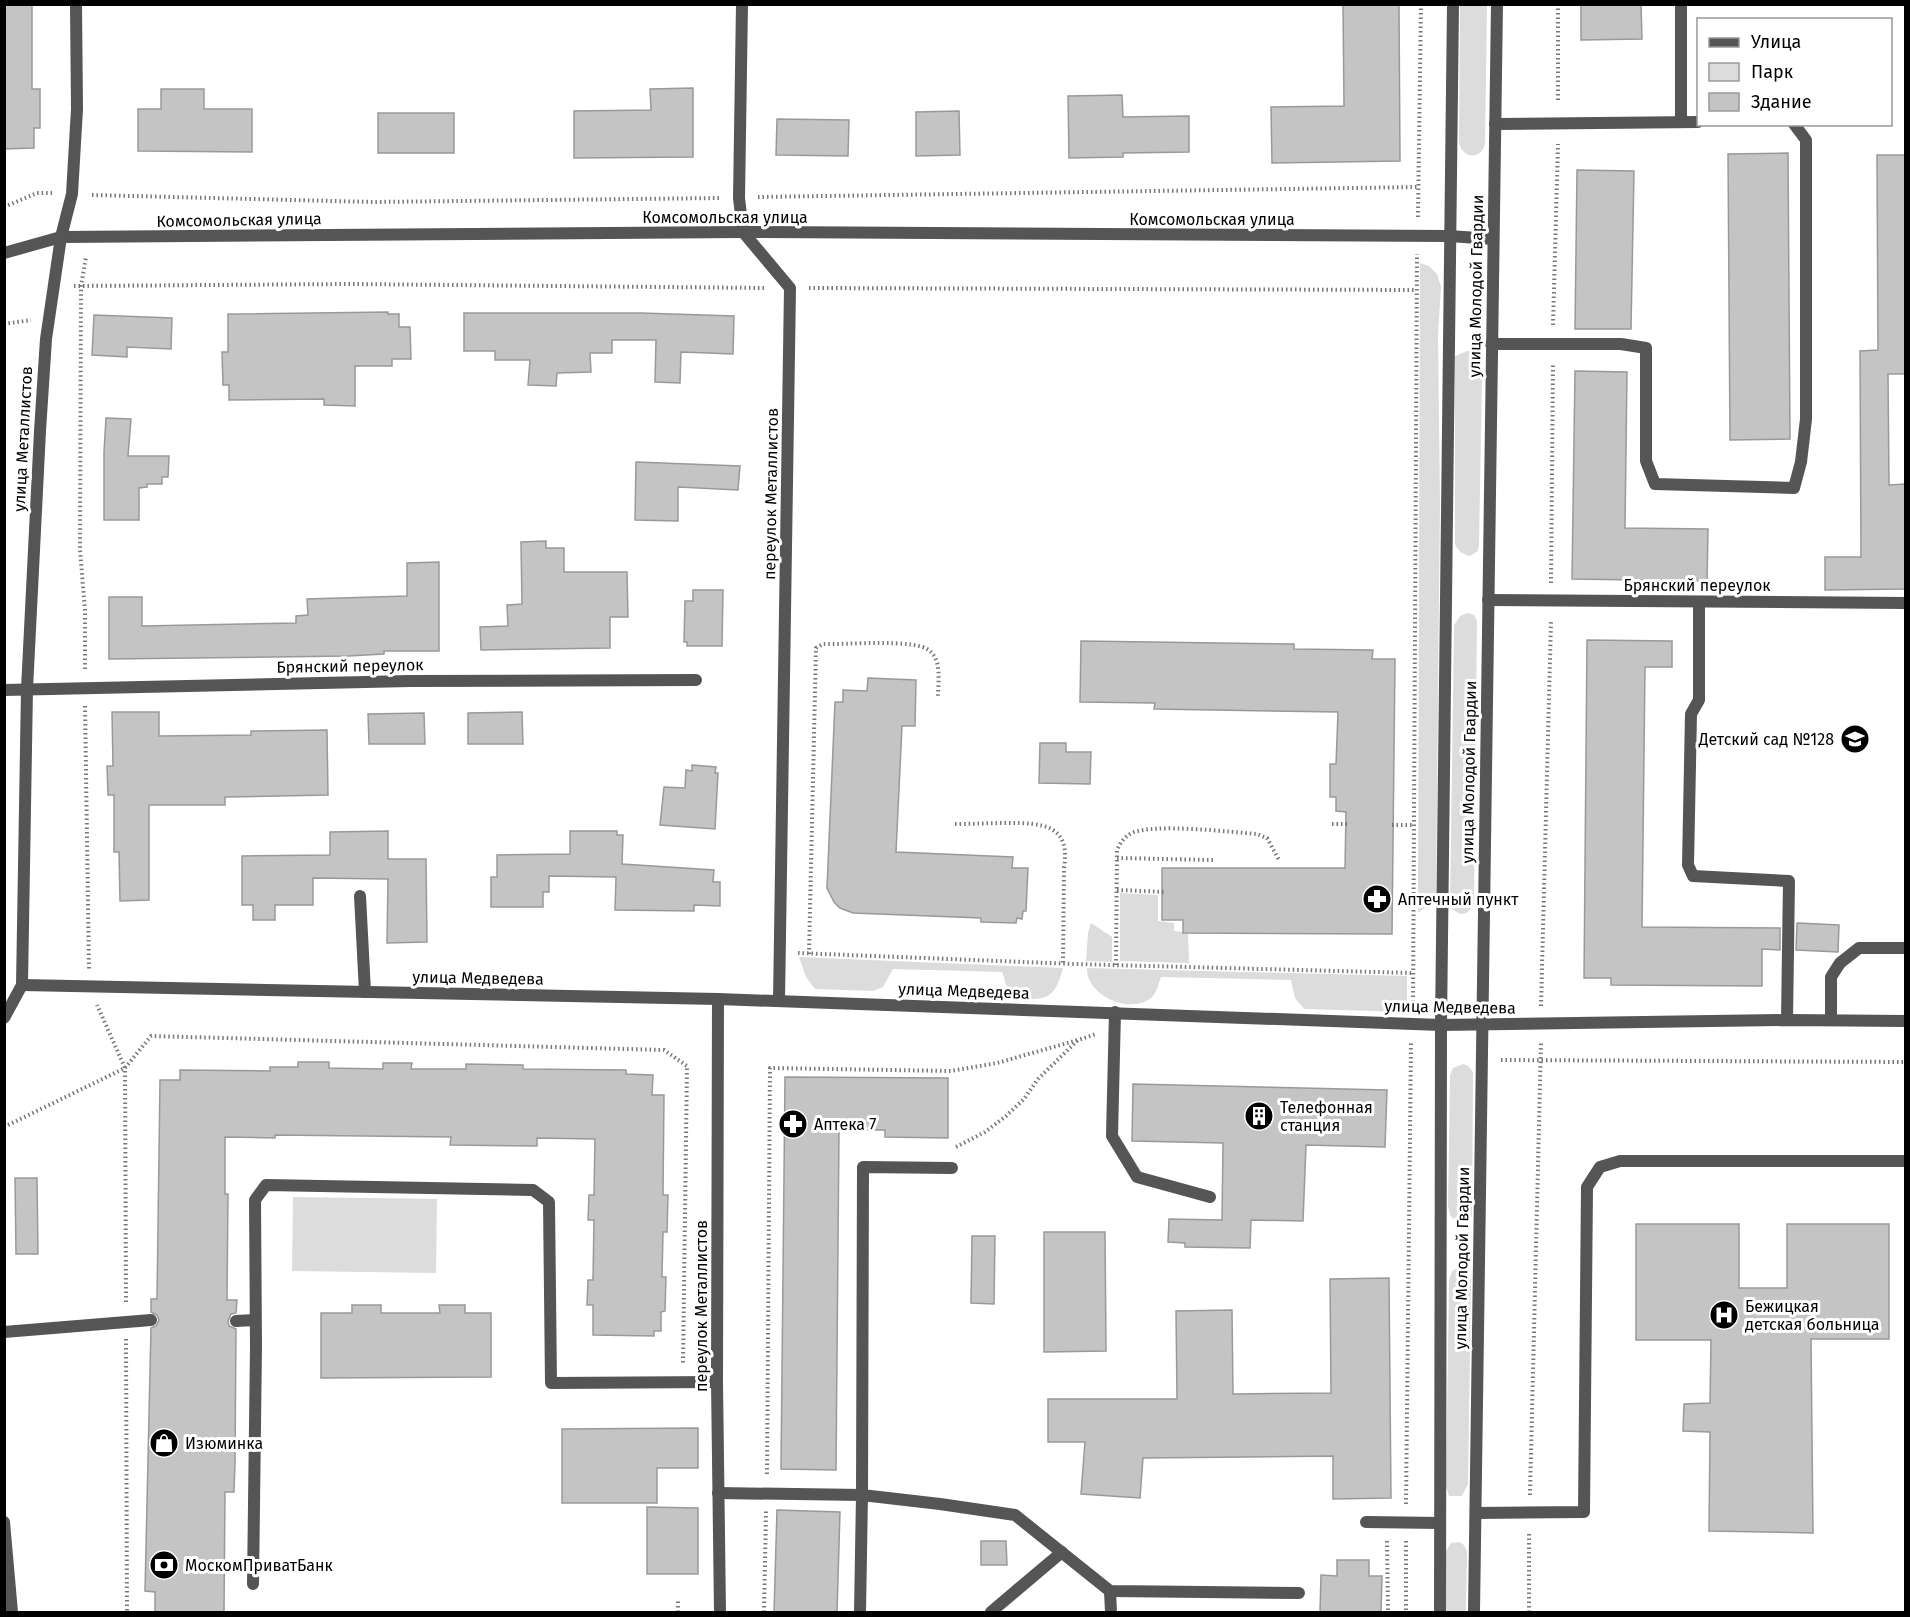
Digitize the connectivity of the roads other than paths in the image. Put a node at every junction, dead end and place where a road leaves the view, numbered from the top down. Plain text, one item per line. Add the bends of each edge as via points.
1 (76, 4) edge
2 (742, 4) edge
3 (1453, 4) edge
4 (1497, 4) edge
5 (1681, 4) edge
6 (1681, 121) junction
7 (1697, 122) edge
8 (1496, 124) junction
9 (1796, 126) edge
10 (743, 232) junction
11 (61, 237) junction
12 (1449, 237) junction
13 (1493, 239) junction
14 (4, 253) edge
15 (1491, 344) junction
16 (1488, 600) junction
17 (1699, 602) junction
18 (1905, 603) edge
19 (696, 680) dead end
20 (27, 689) junction
21 (4, 690) edge
22 (360, 896) dead end
23 (1905, 948) edge
24 (22, 986) junction
25 (365, 992) junction
26 (718, 999) junction
27 (779, 1001) junction
28 (1115, 1012) junction
29 (4, 1018) edge
30 (1787, 1020) junction
31 (1831, 1020) junction
32 (1905, 1021) edge
33 (1441, 1025) junction
34 (1483, 1025) junction
35 (1905, 1161) edge
36 (952, 1168) dead end
37 (1210, 1197) dead end
38 (151, 1320) dead end
39 (255, 1320) junction
40 (236, 1321) dead end
41 (4, 1332) edge
42 (717, 1382) junction
43 (718, 1493) junction
44 (862, 1495) junction
45 (1476, 1512) junction
46 (4, 1522) edge
47 (1366, 1522) dead end
48 (1440, 1523) junction
49 (1062, 1552) junction
50 (253, 1584) dead end
51 (1110, 1591) junction
52 (1299, 1593) dead end
53 (12, 1612) edge
54 (720, 1612) edge
55 (860, 1612) edge
56 (991, 1612) edge
57 (1111, 1612) edge
58 (1440, 1612) edge
59 (1474, 1612) edge

1 - 11 street, улица Металлистов via 77,110 72,194
2 - 10 street via 739,198
3 - 12 street, улица Молодой Гвардии
4 - 8 street, улица Молодой Гвардии
5 - 6 street
6 - 7 street
6 - 8 street
8 - 13 street, улица Молодой Гвардии
9 - 15 street via 1806,140 1806,419 1794,488 1655,484 1646,461 1646,348
10 - 11 street, Комсомольская улица
10 - 12 street, Комсомольская улица
10 - 27 street, переулок Металлистов via 790,288
11 - 14 street, Комсомольская улица
11 - 20 street, улица Металлистов via 46,339
12 - 13 street, Комсомольская улица
12 - 33 street, улица Молодой Гвардии
13 - 15 street, улица Молодой Гвардии
15 - 16 street, улица Молодой Гвардии
16 - 17 street, Брянский переулок
16 - 34 street, улица Молодой Гвардии
17 - 18 street, Брянский переулок
17 - 30 street via 1699,700 1691,714 1688,865 1693,876 1790,881
19 - 20 street, Брянский переулок
20 - 21 street, Брянский переулок
20 - 24 street, улица Металлистов
22 - 25 street
23 - 31 street via 1859,948 1840,963 1831,977
24 - 25 street, улица Медведева
24 - 29 street, улица Металлистов
25 - 26 street, улица Медведева
26 - 27 street, улица Медведева
26 - 42 street, переулок Металлистов
27 - 28 street, улица Медведева
28 - 33 street, улица Медведева
28 - 37 street via 1112,1136 1137,1177
30 - 31 street, улица Медведева
30 - 34 street, улица Медведева
31 - 32 street, улица Медведева
33 - 34 street, улица Медведева
33 - 48 street, улица Молодой Гвардии
34 - 45 street, улица Молодой Гвардии
35 - 45 street via 1620,1161 1600,1167 1587,1187 1584,1512
36 - 44 street via 863,1167
38 - 41 street
39 - 40 street
39 - 42 street via 255,1200 266,1185 533,1190 549,1202 551,1383
39 - 50 street
42 - 43 street, переулок Металлистов
43 - 44 street
43 - 54 street, переулок Металлистов
44 - 49 street via 1016,1515
44 - 55 street
45 - 59 street, улица Молодой Гвардии
46 - 53 street
47 - 48 street
48 - 58 street, улица Молодой Гвардии
49 - 51 street
49 - 56 street
51 - 52 street
51 - 57 street

